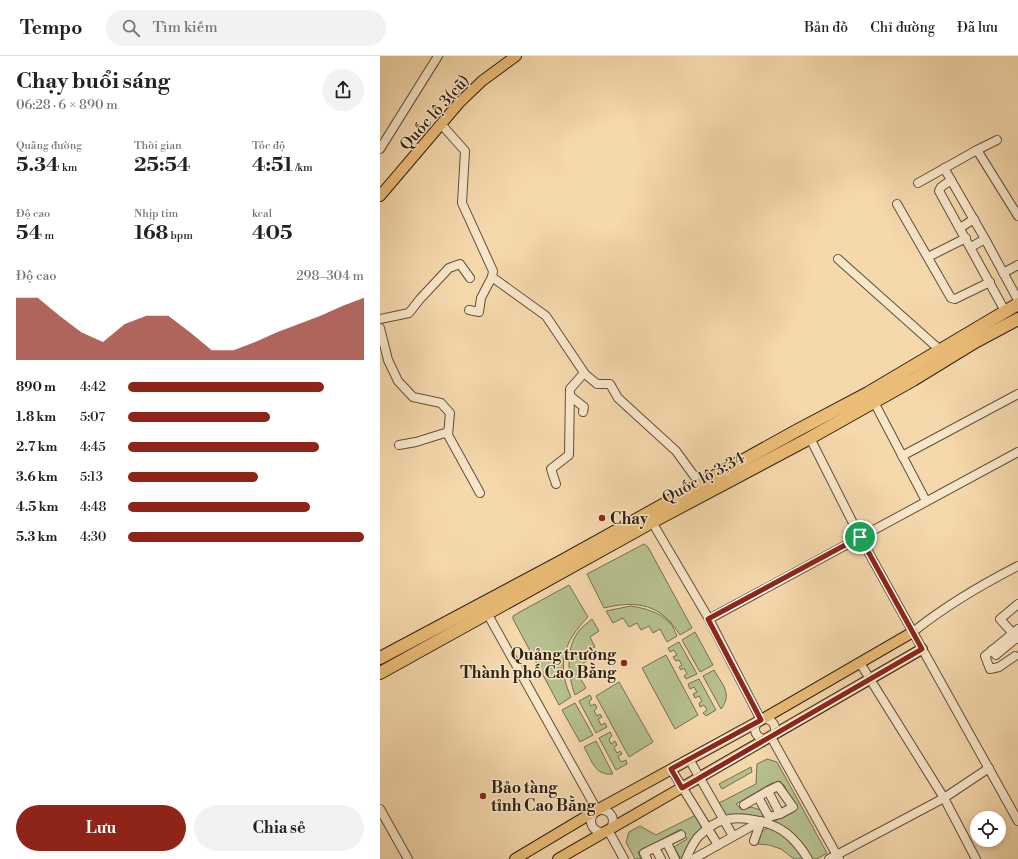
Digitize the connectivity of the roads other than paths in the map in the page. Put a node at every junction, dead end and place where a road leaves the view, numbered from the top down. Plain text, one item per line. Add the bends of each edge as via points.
1 (438, 56) edge
2 (516, 56) edge
3 (441, 124) junction
4 (997, 140) dead end
5 (380, 149) edge
6 (977, 150) junction
7 (944, 168) junction
8 (951, 180) junction
9 (918, 182) dead end
10 (380, 196) edge
11 (897, 204) dead end
12 (1018, 216) edge
13 (974, 219) junction
14 (960, 228) junction
15 (966, 238) junction
16 (985, 239) junction
17 (971, 247) junction
18 (928, 257) junction
19 (838, 259) dead end
20 (1018, 265) edge
21 (1003, 273) junction
22 (492, 277) junction
23 (470, 278) dead end
24 (990, 282) junction
25 (1018, 300) edge
26 (1018, 304) edge
27 (469, 310) dead end
28 (1005, 311) junction
29 (1018, 319) edge
30 (380, 320) edge
31 (380, 328) edge
32 (943, 355) junction
33 (584, 373) junction
34 (1018, 394) edge
35 (570, 396) junction
36 (874, 402) junction
37 (583, 412) dead end
38 (815, 421) junction
39 (448, 432) junction
40 (810, 438) junction
41 (399, 445) dead end
42 (1018, 452) edge
43 (902, 456) junction
44 (556, 484) dead end
45 (700, 484) junction
46 (480, 493) dead end
47 (926, 501) junction
48 (649, 518) junction
49 (860, 537) junction
50 (1018, 566) edge
51 (1018, 604) edge
52 (484, 609) junction
53 (708, 619) junction
54 (913, 632) junction
55 (1017, 635) edge
56 (922, 649) junction
57 (1017, 656) edge
58 (381, 657) edge
59 (860, 663) junction
60 (384, 670) edge
61 (870, 679) junction
62 (761, 720) junction
63 (771, 737) junction
64 (689, 760) junction
65 (989, 768) junction
66 (671, 769) junction
67 (699, 778) junction
68 (682, 788) junction
69 (768, 791) junction
70 (758, 797) junction
71 (944, 798) junction
72 (744, 805) dead end
73 (380, 808) edge
74 (597, 810) junction
75 (780, 814) junction
76 (724, 820) junction
77 (766, 820) junction
78 (1018, 821) edge
79 (708, 829) junction
80 (608, 830) junction
81 (681, 835) dead end
82 (734, 836) junction
83 (754, 841) dead end
84 (667, 843) junction
85 (718, 845) junction
86 (655, 848) junction
87 (692, 858) edge
88 (835, 858) edge
89 (408, 859) edge
90 (515, 859) edge
91 (558, 859) edge
92 (624, 859) edge
93 (647, 859) edge
94 (661, 859) edge
95 (675, 859) edge
96 (808, 859) edge
97 (976, 859) edge

1 - 5 street
2 - 3 main road, Quốc lộ 3(cũ) via 482,81
3 - 10 main road, Quốc lộ 3(cũ)
3 - 22 street via 465,151 462,203 493,270
4 - 6 street
6 - 7 street
6 - 12 street
7 - 8 street
7 - 9 street
8 - 13 street
8 - 14 street via 939,191
11 - 18 street
13 - 14 street
13 - 16 street
14 - 15 street
15 - 17 street
15 - 18 street
16 - 17 street
16 - 21 street
17 - 24 street
18 - 24 street via 949,297 955,299
19 - 32 street
20 - 21 street
21 - 25 street
22 - 27 street via 482,298 479,312
22 - 33 street via 546,316
23 - 30 street via 460,264 449,268 409,313
24 - 28 street
26 - 28 highway, Quốc lộ 3;34
28 - 32 highway, Quốc lộ 3;34
29 - 32 highway, Quốc lộ 3;34
31 - 39 street via 388,360 398,381 413,397 441,404 450,413
32 - 36 highway, Quốc lộ 3;34
32 - 38 highway, Quốc lộ 3;34
33 - 35 street via 570,389
33 - 45 street via 597,384 610,384 618,398 676,451
34 - 43 street
35 - 37 street via 584,407
35 - 44 street via 569,455 551,469
36 - 40 highway, Quốc lộ 3;34
36 - 43 street
38 - 40 highway
38 - 45 highway, Quốc lộ 3;34
39 - 41 street
39 - 46 street
40 - 48 highway, Quốc lộ 3;34
40 - 49 street
42 - 47 street
43 - 47 street
45 - 48 highway, Quốc lộ 3;34
47 - 49 street
48 - 52 highway, Quốc lộ 3;34
48 - 53 street
49 - 53 street
49 - 54 street
50 - 54 street via 957,600
51 - 55 street via 1000,619
52 - 58 highway, Quốc lộ 3;34
52 - 60 highway, Quốc lộ 3;34
52 - 74 street
53 - 62 street
54 - 56 street
54 - 59 main road
55 - 57 street via 996,654 985,656 990,669 999,667
56 - 61 main road
56 - 65 street
58 - 60 highway
59 - 61 street
59 - 62 main road
61 - 63 main road
61 - 71 street
62 - 63 street via 770,720 775,725 775,732
62 - 63 street via 756,725 757,734 762,738
62 - 64 main road
63 - 67 main road
63 - 88 street
64 - 66 main road
64 - 67 street
65 - 71 street
65 - 78 street
66 - 68 street
66 - 74 main road
67 - 68 main road
67 - 76 street
68 - 79 street
68 - 80 main road
69 - 70 street
69 - 75 street
69 - 75 street via 778,786 793,807
70 - 72 street
70 - 77 street
71 - 88 street
71 - 97 street
73 - 89 street
74 - 80 street via 608,811 612,817 612,824
74 - 80 street via 591,816 590,823 597,831
74 - 90 main road
75 - 77 street
76 - 77 street
76 - 79 street
76 - 82 street
77 - 82 street
77 - 83 street
77 - 96 street via 785,832 800,846
79 - 85 street
79 - 87 street via 698,837
80 - 91 main road
80 - 92 street
81 - 84 street
82 - 85 street
84 - 86 street
84 - 95 street
85 - 87 street
86 - 93 street via 644,853
86 - 94 street

